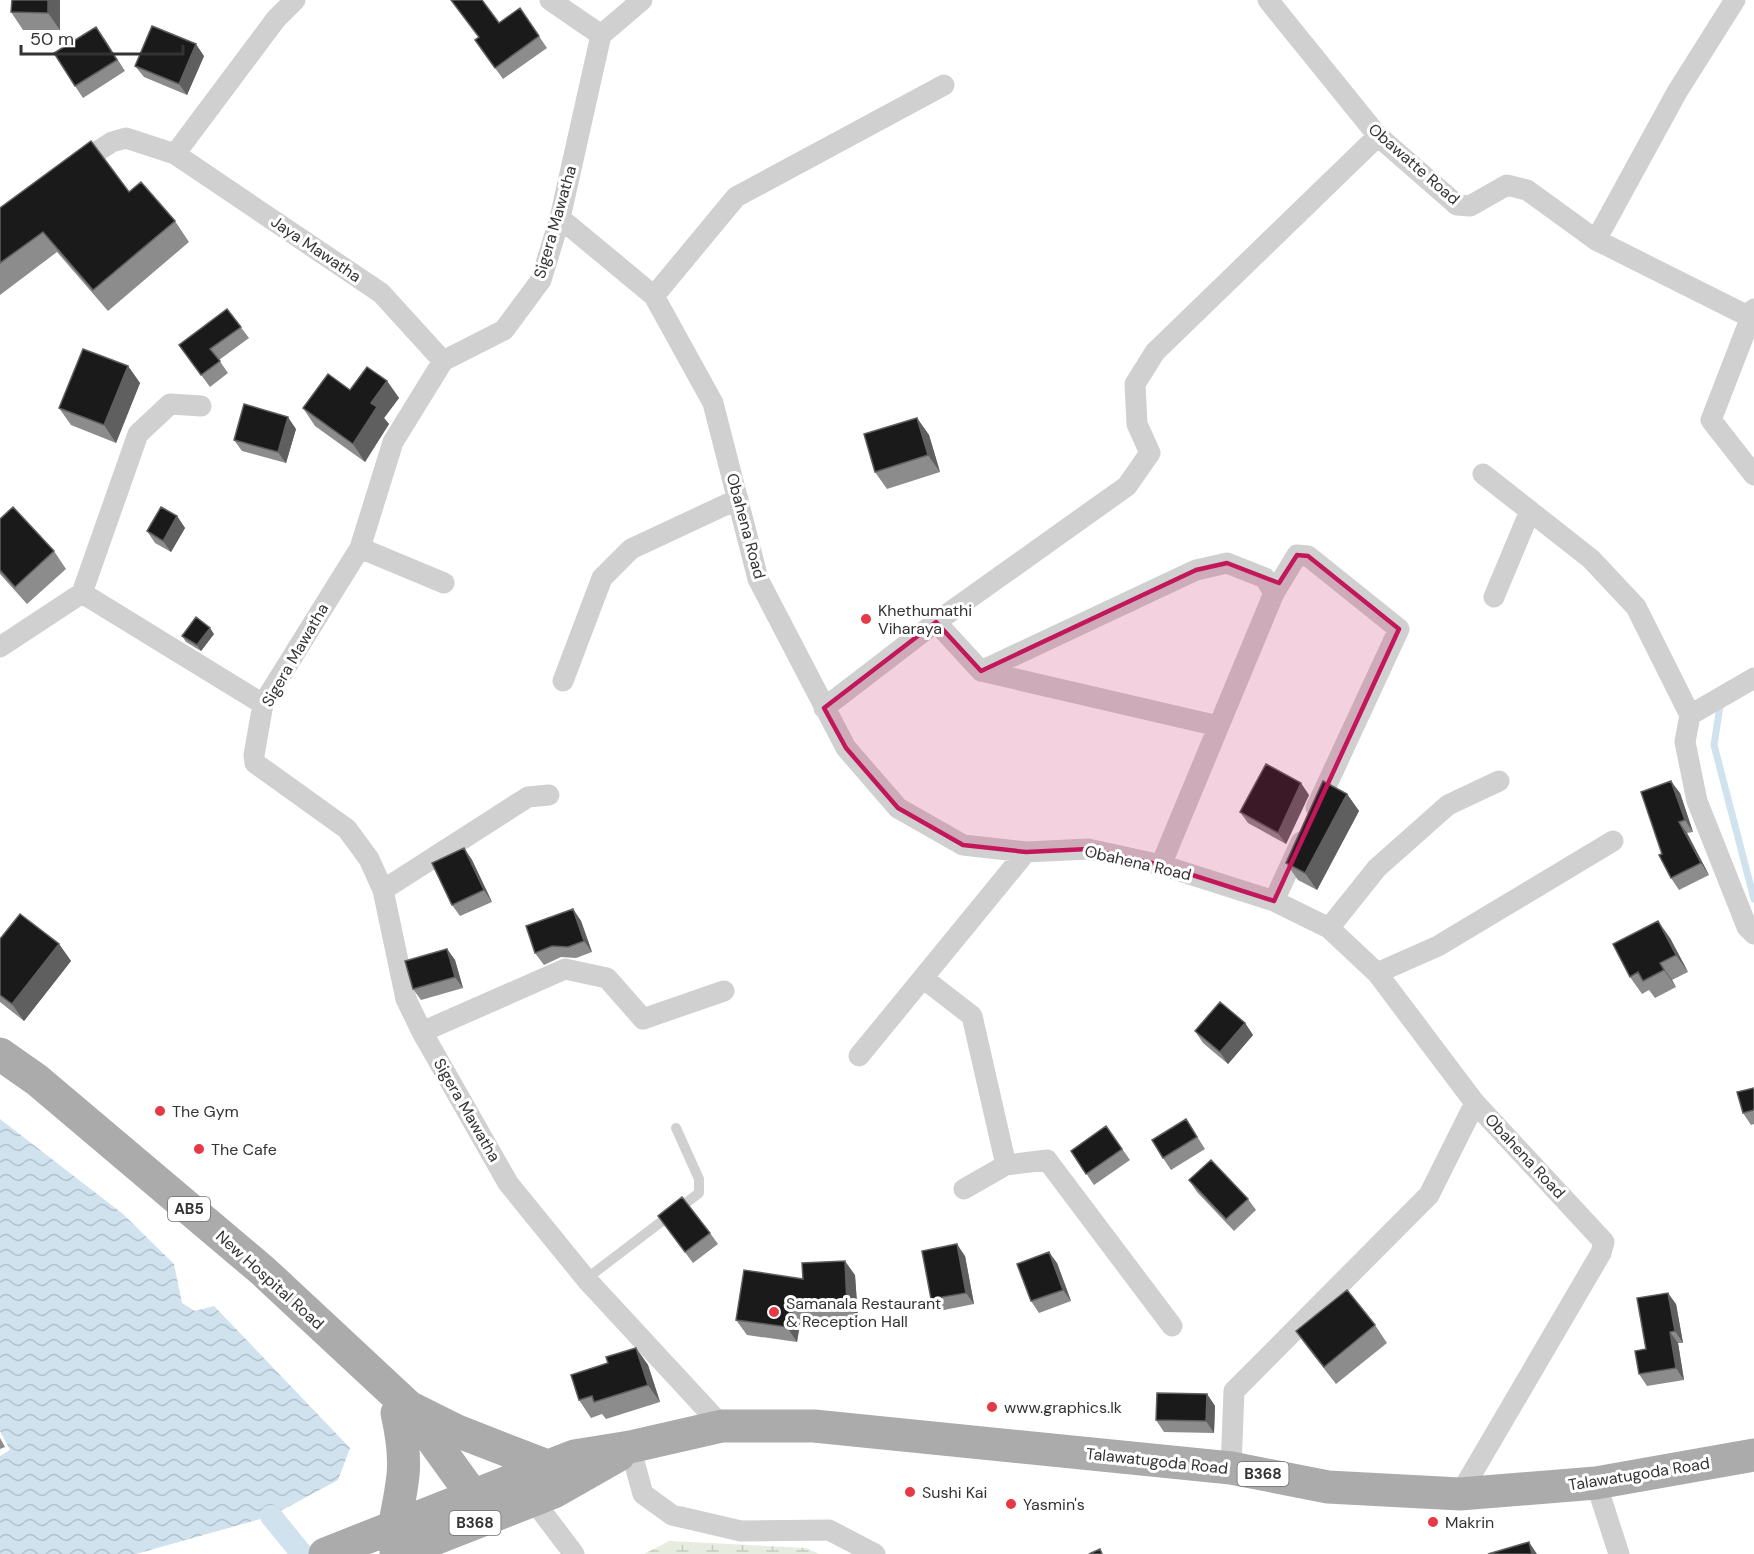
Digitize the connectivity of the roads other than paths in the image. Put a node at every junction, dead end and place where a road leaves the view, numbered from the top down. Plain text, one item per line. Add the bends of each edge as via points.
1 (295, 0) edge
2 (550, 0) edge
3 (642, 0) edge
4 (1268, 0) edge
5 (1735, 0) edge
6 (601, 35) junction
7 (944, 85) dead end
8 (1378, 136) junction
9 (175, 154) junction
10 (56, 178) edge
11 (560, 218) junction
12 (1596, 240) junction
13 (654, 296) junction
14 (1753, 315) edge
15 (443, 361) junction
16 (201, 406) dead end
17 (1483, 474) dead end
18 (1754, 475) edge
19 (738, 499) junction
20 (1530, 511) junction
21 (360, 549) junction
22 (444, 583) dead end
23 (82, 593) junction
24 (1274, 594) junction
25 (1494, 597) dead end
26 (936, 622) junction
27 (0, 647) edge
28 (981, 671) junction
29 (1754, 678) edge
30 (562, 681) dead end
31 (263, 704) junction
32 (824, 708) junction
33 (1690, 715) junction
34 (1218, 726) junction
35 (1499, 781) dead end
36 (549, 795) dead end
37 (1613, 841) dead end
38 (1026, 852) junction
39 (1161, 865) junction
40 (384, 890) junction
41 (1274, 901) junction
42 (1329, 928) junction
43 (1754, 934) edge
44 (1377, 973) junction
45 (923, 978) junction
46 (724, 991) dead end
47 (422, 1032) junction
48 (0, 1054) edge
49 (859, 1056) dead end
50 (1474, 1102) junction
51 (676, 1128) dead end
52 (1006, 1165) junction
53 (964, 1189) dead end
54 (586, 1279) junction
55 (1172, 1326) dead end
56 (403, 1410) junction
57 (722, 1426) junction
58 (630, 1447) junction
59 (1754, 1455) edge
60 (547, 1466) junction
61 (1231, 1468) junction
62 (1596, 1483) junction
63 (1460, 1494) junction
64 (533, 1500) junction
65 (467, 1512) junction
66 (395, 1541) edge
67 (334, 1551) edge
68 (574, 1554) edge
69 (875, 1554) edge
70 (1619, 1554) edge

1 - 9 street via 276,19
2 - 6 street
3 - 6 street
4 - 8 street, Obawatte Road
5 - 12 street via 1677,92
6 - 11 street, Sigera Mawatha
7 - 13 street via 736,197
8 - 12 street, Obawatte Road via 1457,205 1470,206 1507,185 1517,187 1527,190
8 - 26 street via 1155,352 1135,384 1137,424 1149,453 1127,486
9 - 10 street, Jaya Mawatha via 126,138 112,142
9 - 15 street, Jaya Mawatha via 381,292
11 - 13 street, Obahena Road
11 - 15 street, Sigera Mawatha via 541,280 504,330
12 - 14 street, Obawatte Road
13 - 19 street, Obahena Road via 713,403
14 - 18 street via 1711,420
15 - 21 street, Sigera Mawatha via 393,442
16 - 23 street via 170,404 138,434
17 - 20 street
19 - 30 street via 631,549 603,578
19 - 32 street, Obahena Road via 758,579
20 - 25 street
20 - 33 street via 1591,559 1636,607
21 - 22 street
21 - 31 street, Sigera Mawatha
23 - 27 street
23 - 31 street
24 - 28 street via 1265,578 1227,563 1197,570
24 - 34 street
24 - 41 street via 1297,555 1308,556 1399,629
26 - 28 street
26 - 32 street
28 - 34 street
29 - 33 street
31 - 40 street, Sigera Mawatha via 255,763 347,829 369,859
32 - 38 street, Obahena Road via 846,748 898,808 963,845
33 - 43 street via 1684,742 1697,801 1747,927
34 - 39 street
35 - 42 street via 1448,805 1377,868
36 - 40 street via 528,797
37 - 44 street via 1438,946
38 - 39 street, Obahena Road via 1088,849
38 - 45 street
39 - 41 street, Obahena Road
40 - 47 street, Sigera Mawatha via 406,999
41 - 42 street, Obahena Road
42 - 44 street, Obahena Road
44 - 50 street, Obahena Road
45 - 49 street
45 - 52 street via 972,1016
46 - 47 street via 644,1019 607,978 565,969
47 - 54 street, Sigera Mawatha via 508,1183
48 - 56 main road, New Hospital Road / AB5 via 37,1080 263,1271 372,1372
50 - 61 street via 1429,1195 1234,1391
50 - 63 street, Obahena Road via 1604,1242
51 - 54 lane via 699,1179 699,1193
52 - 53 street
52 - 55 street via 1047,1160
54 - 57 street, Sigera Mawatha
56 - 60 main road
56 - 65 main road, New Hospital Road / AB5
56 - 66 main road, AB5 via 406,1472
57 - 58 main road, Talawatugoda Road / B368
57 - 61 main road, Talawatugoda Road / B368 via 814,1426
58 - 60 main road, Talawatugoda Road / B368 via 574,1456
58 - 64 main road, Talawatugoda Road / B368 via 584,1476
58 - 69 street via 643,1494 672,1515 741,1530 829,1530
59 - 62 main road, Talawatugoda Road / B368
60 - 65 main road, Talawatugoda Road / B368
61 - 63 main road, Talawatugoda Road / B368 via 1328,1487
62 - 63 main road, Talawatugoda Road / B368
62 - 70 street
64 - 65 main road, Talawatugoda Road / B368
64 - 68 street
65 - 66 main road, Talawatugoda Road / B368
66 - 67 main road, Talawatugoda Road / B368

